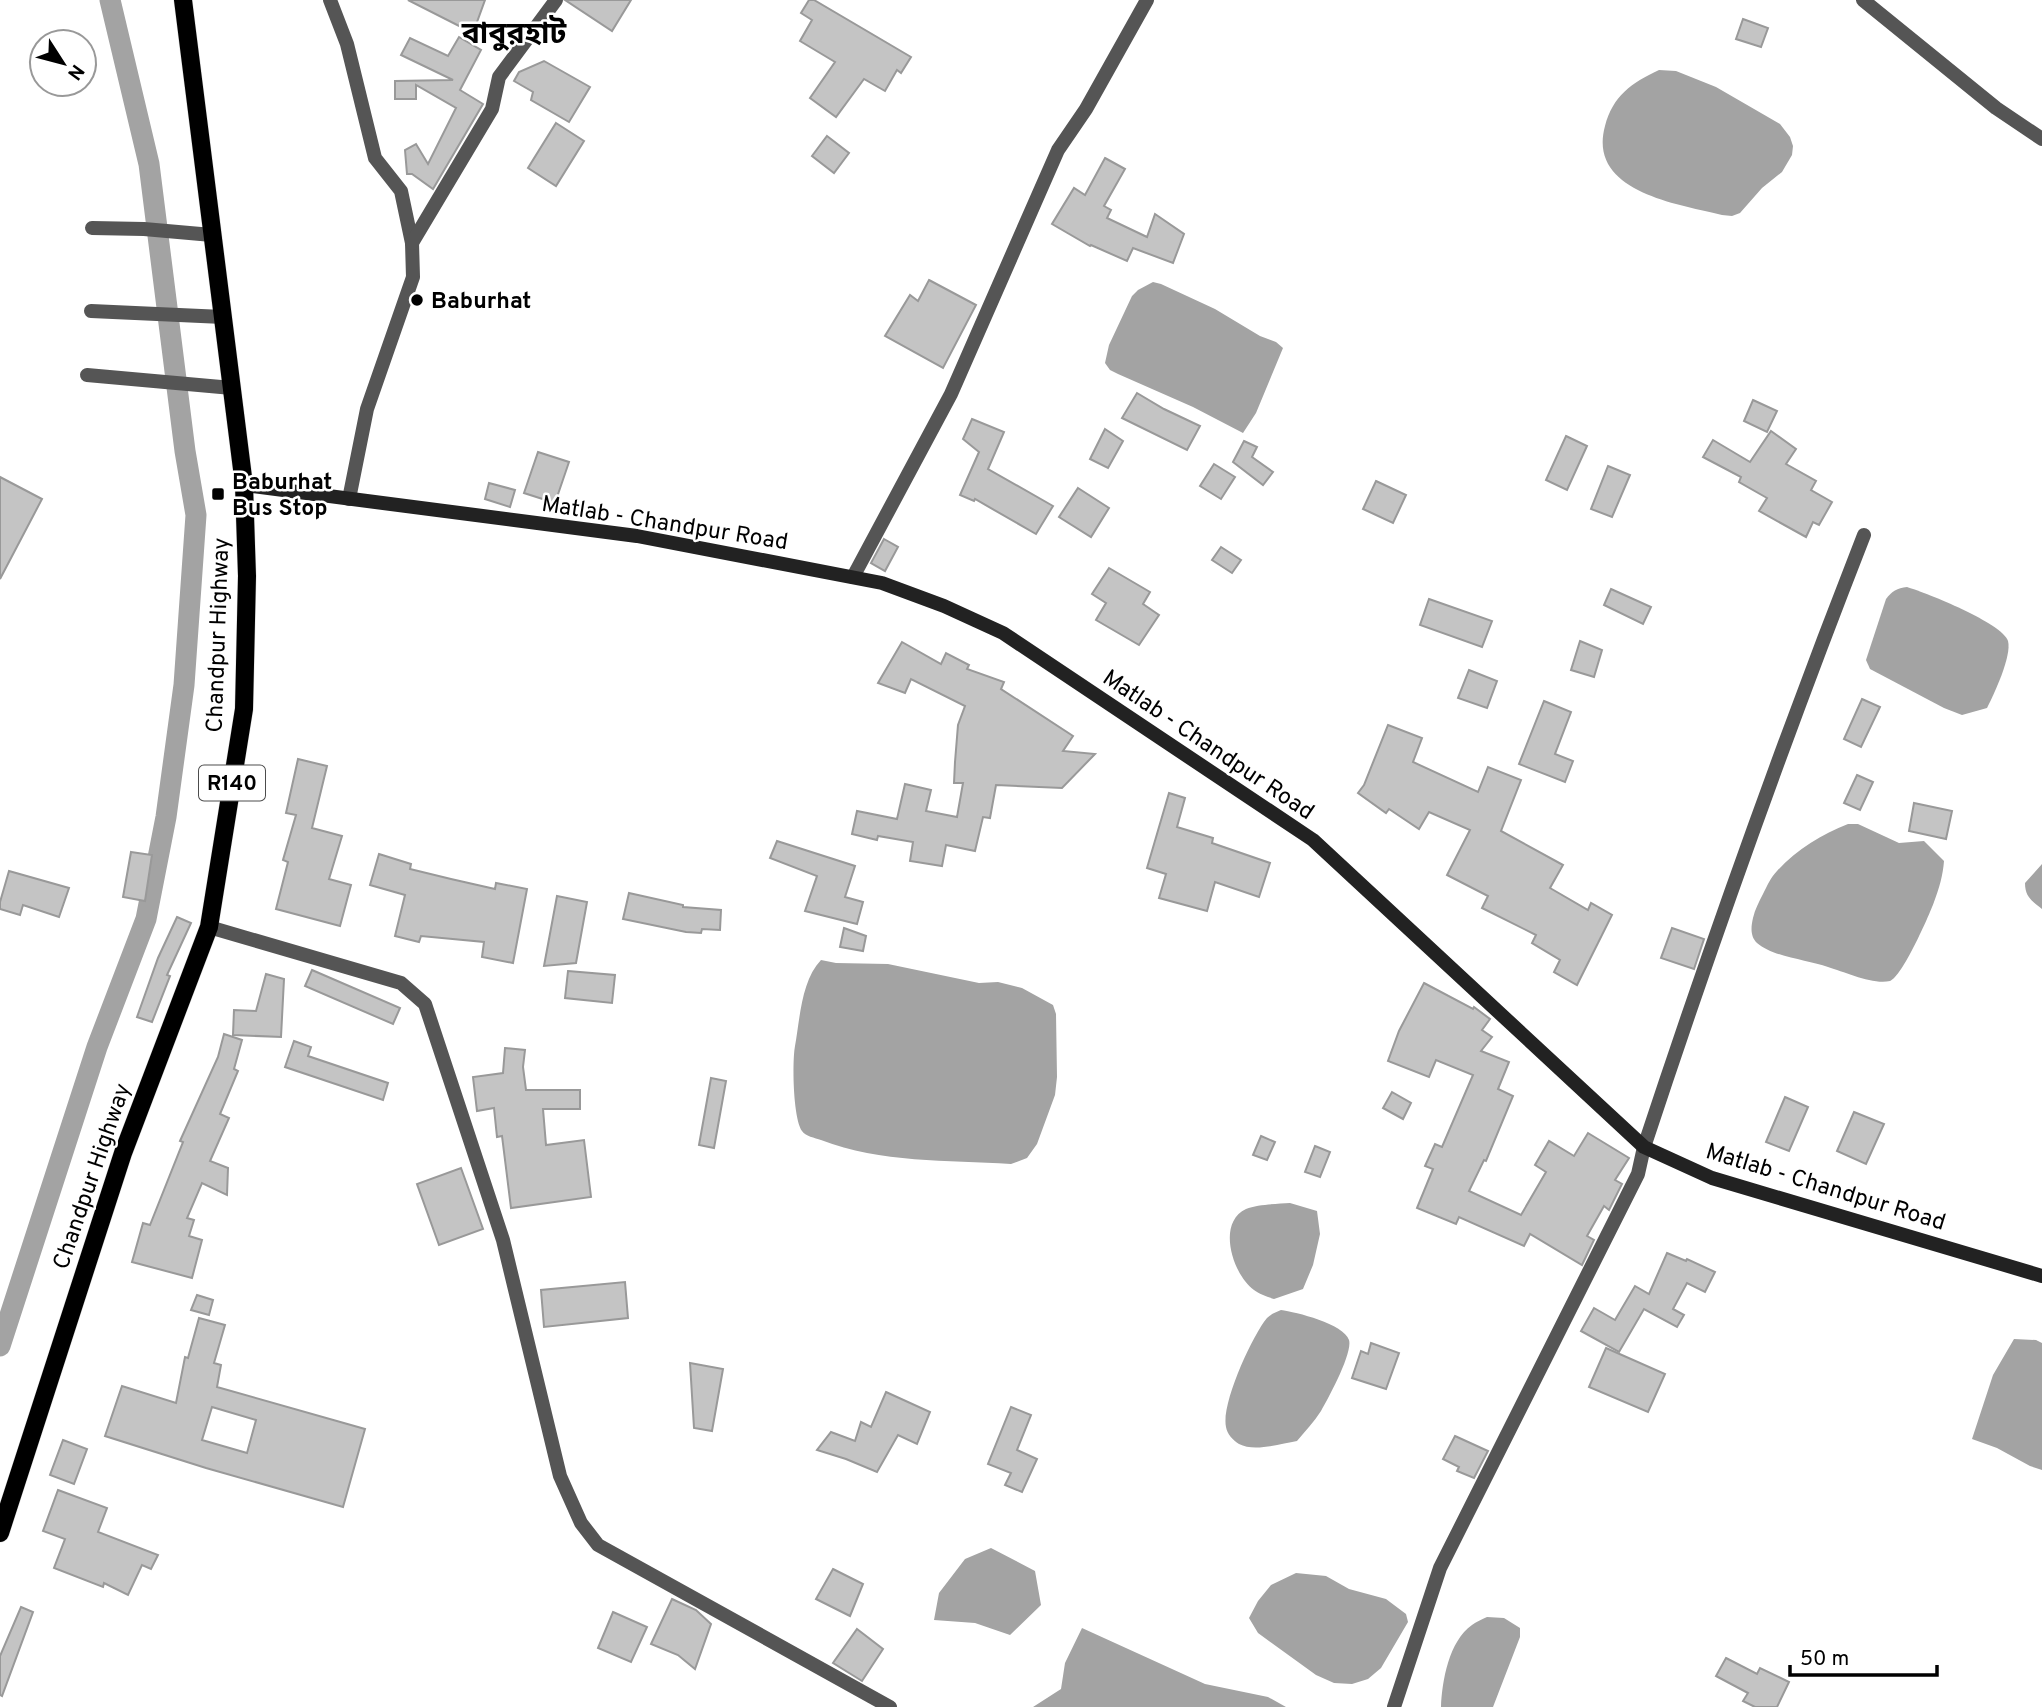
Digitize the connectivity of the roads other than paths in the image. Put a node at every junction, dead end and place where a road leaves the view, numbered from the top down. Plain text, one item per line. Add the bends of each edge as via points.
1 (183, 0) edge
2 (330, 0) edge
3 (556, 0) edge
4 (1147, 0) edge
5 (1863, 0) edge
6 (2042, 139) edge
7 (92, 228) dead end
8 (212, 235) junction
9 (412, 243) junction
10 (91, 311) dead end
11 (223, 317) junction
12 (87, 375) dead end
13 (232, 388) junction
14 (244, 485) junction
15 (349, 499) junction
16 (1864, 535) dead end
17 (853, 577) junction
18 (209, 927) junction
19 (1644, 1147) junction
20 (2042, 1276) edge
21 (0, 1533) edge
22 (890, 1707) edge
23 (1394, 1707) edge

1 - 8 main road, Chandpur Highway / R140
2 - 9 street via 347,44 375,158 401,191
3 - 9 street via 499,77 492,109
4 - 17 street via 1058,150 951,394
5 - 6 street via 1996,108
7 - 8 street
8 - 11 main road, Chandpur Highway / R140
9 - 15 street via 413,277 367,409
10 - 11 street
11 - 13 main road, Chandpur Highway / R140
12 - 13 street
13 - 14 main road, Chandpur Highway / R140
14 - 15 main road, Matlab - Chandpur Road
14 - 18 main road, Chandpur Highway / R140 via 244,709
15 - 17 main road, Matlab - Chandpur Road via 637,536
16 - 19 street via 1806,683
17 - 19 main road, Matlab - Chandpur Road via 944,606 1003,633 1313,840
18 - 21 main road, Chandpur Highway / R140 via 123,1153
18 - 22 street via 401,983 425,1004 503,1240 560,1476 581,1523 598,1545
19 - 20 main road, Matlab - Chandpur Road via 1712,1178
19 - 23 street via 1638,1174 1440,1567

